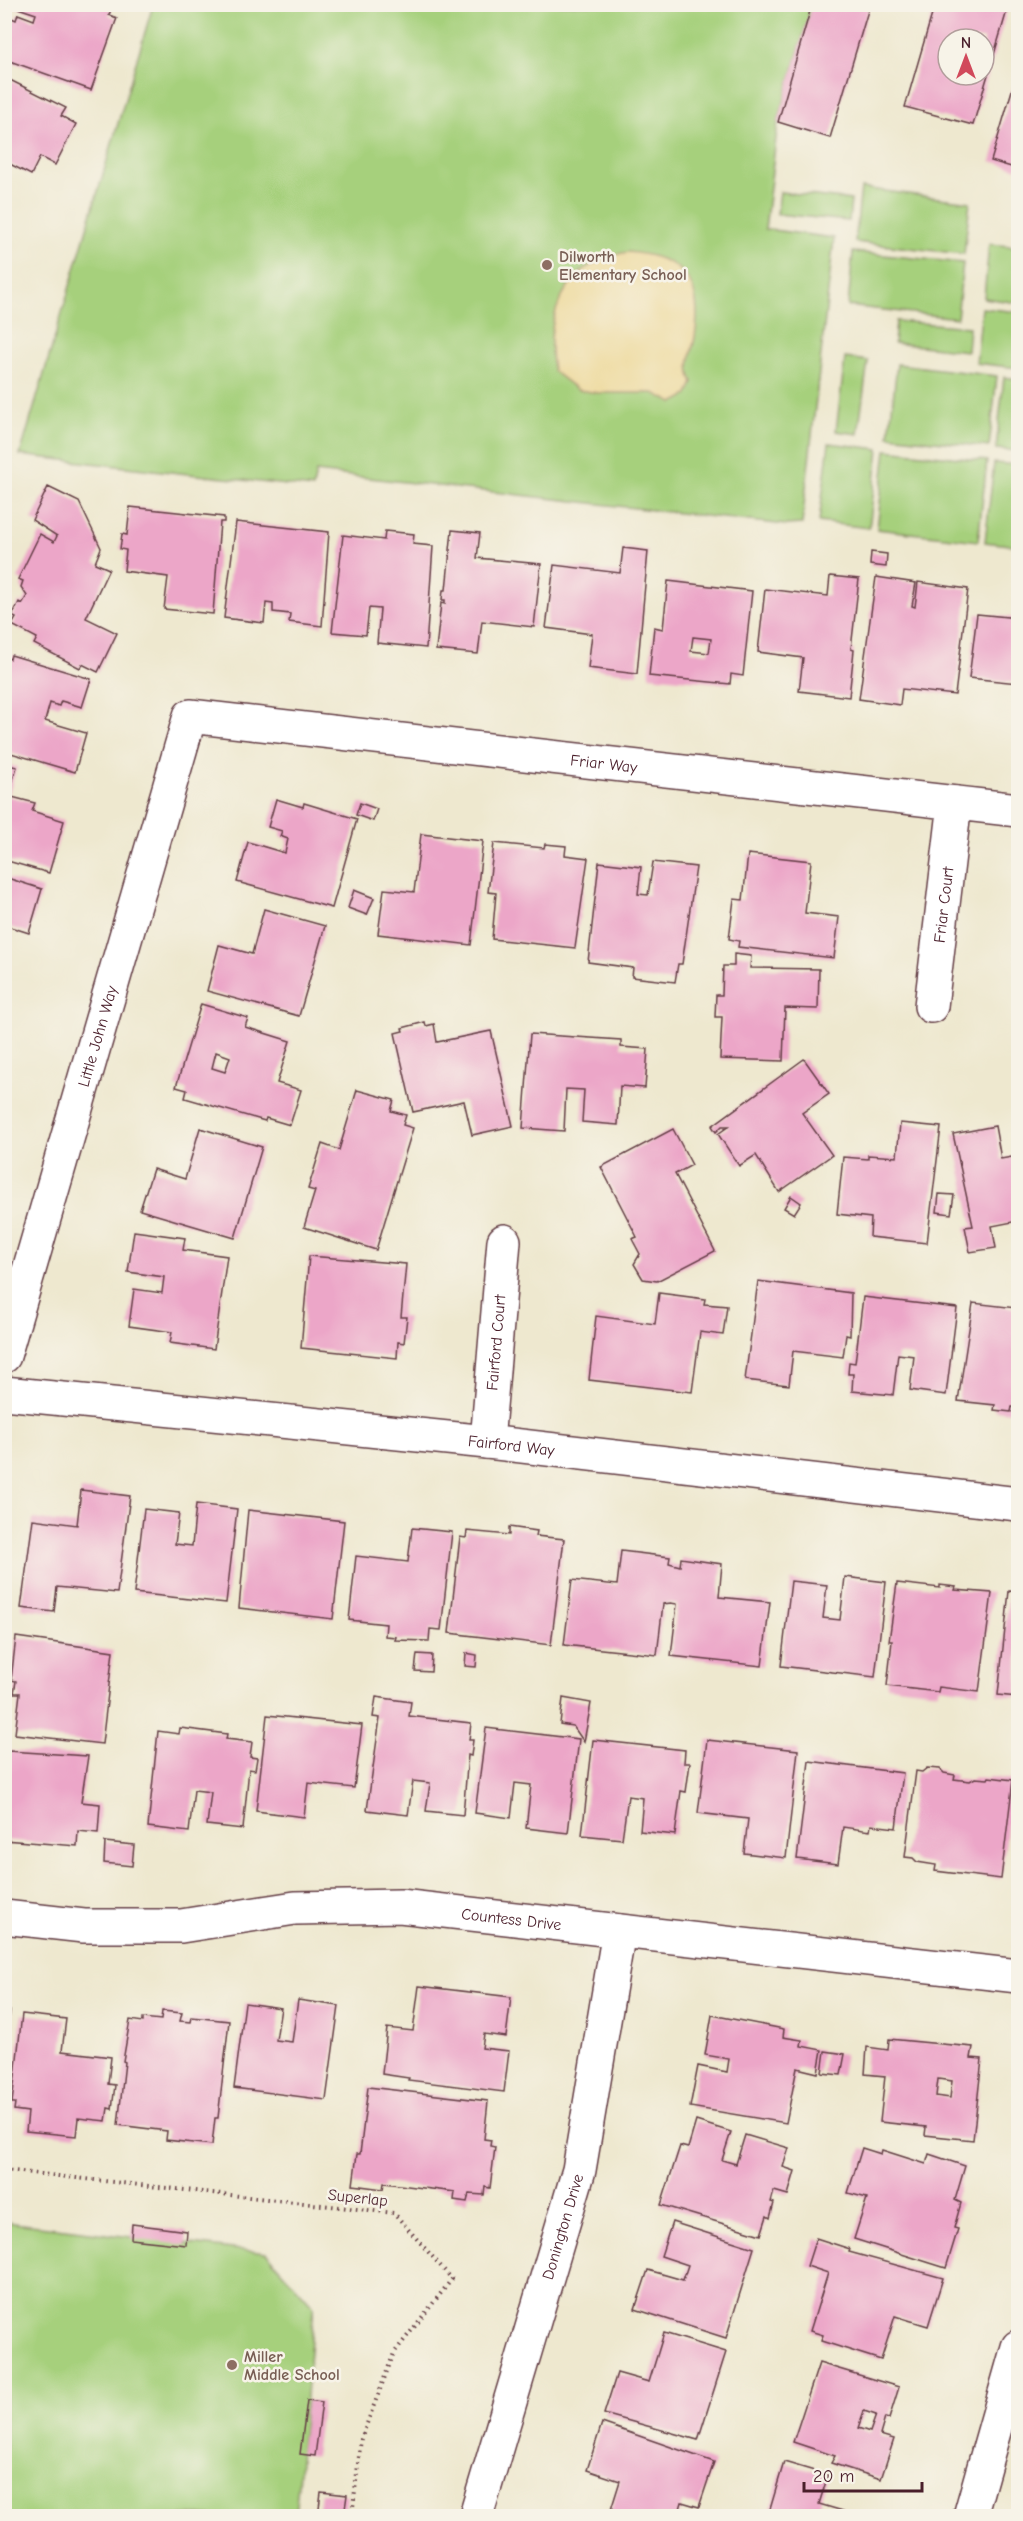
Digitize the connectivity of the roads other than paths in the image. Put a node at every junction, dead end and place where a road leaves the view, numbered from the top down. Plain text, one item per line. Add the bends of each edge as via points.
1 (190, 716) joint
2 (955, 803) junction
3 (1018, 810) edge
4 (931, 1006) dead end
5 (504, 1240) dead end
6 (4, 1356) edge
7 (4, 1393) edge
8 (487, 1442) junction
9 (1018, 1504) edge
10 (4, 1917) edge
11 (619, 1931) junction
12 (1018, 1976) edge
13 (1018, 2347) edge
14 (476, 2517) edge
15 (970, 2517) edge

1 - 2 street, Friar Way
1 - 6 street, Little John Way
2 - 3 street, Friar Way
2 - 4 street, Friar Court
5 - 8 street, Fairford Court
7 - 8 street, Fairford Way
8 - 9 street, Fairford Way
10 - 11 street, Countess Drive via 84,1926 181,1926 295,1908 400,1906
11 - 12 street, Countess Drive
11 - 14 street, Donington Drive via 579,2170
13 - 15 street

